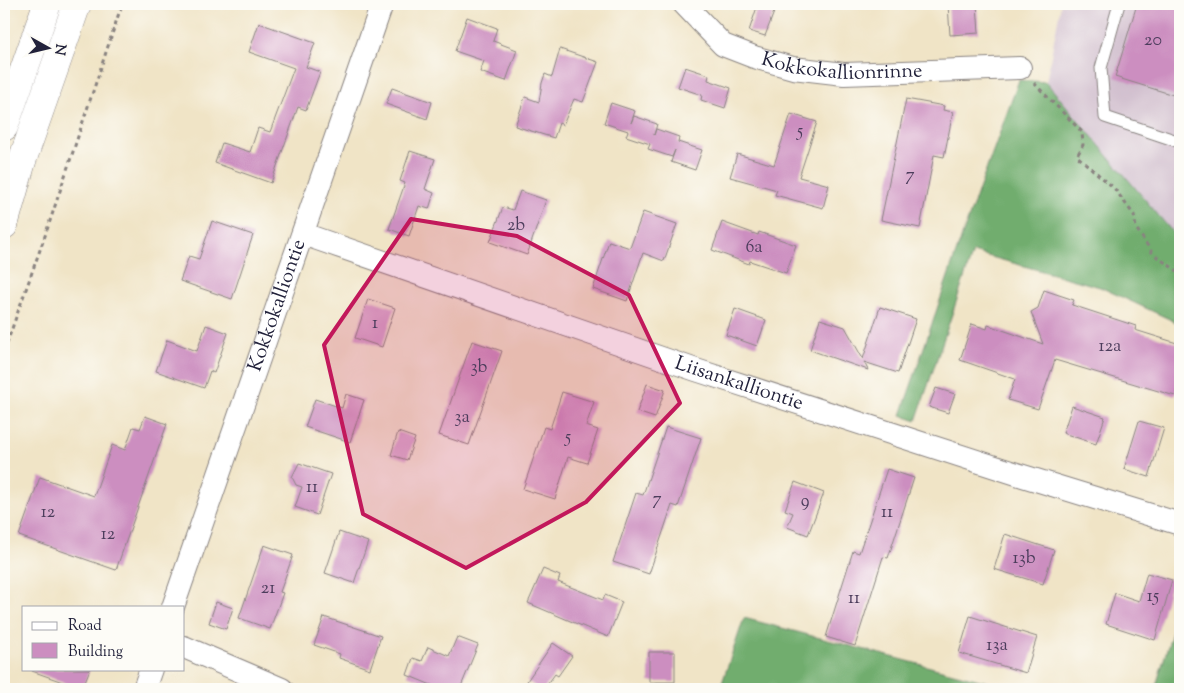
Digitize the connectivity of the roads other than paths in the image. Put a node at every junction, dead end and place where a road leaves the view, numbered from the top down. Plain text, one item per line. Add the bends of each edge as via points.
1 (47, 4) edge
2 (77, 4) edge
3 (382, 4) edge
4 (684, 4) edge
5 (1119, 4) edge
6 (1020, 68) road end
7 (4, 127) edge
8 (1180, 142) edge
9 (4, 225) edge
10 (303, 234) junction
11 (1180, 524) edge
12 (173, 606) edge
13 (185, 647) edge
14 (151, 670) edge
15 (144, 689) edge
16 (282, 689) edge

1 - 7 main road
2 - 9 main road via 22,161
3 - 10 street, Kokkokalliontie
4 - 6 street, Kokkokallionrinne via 723,45 754,58 793,68 844,74
5 - 8 lane via 1102,68 1105,117
10 - 11 street, Liisankalliontie via 644,353
10 - 12 street, Kokkokalliontie
13 - 16 street
14 - 15 street

